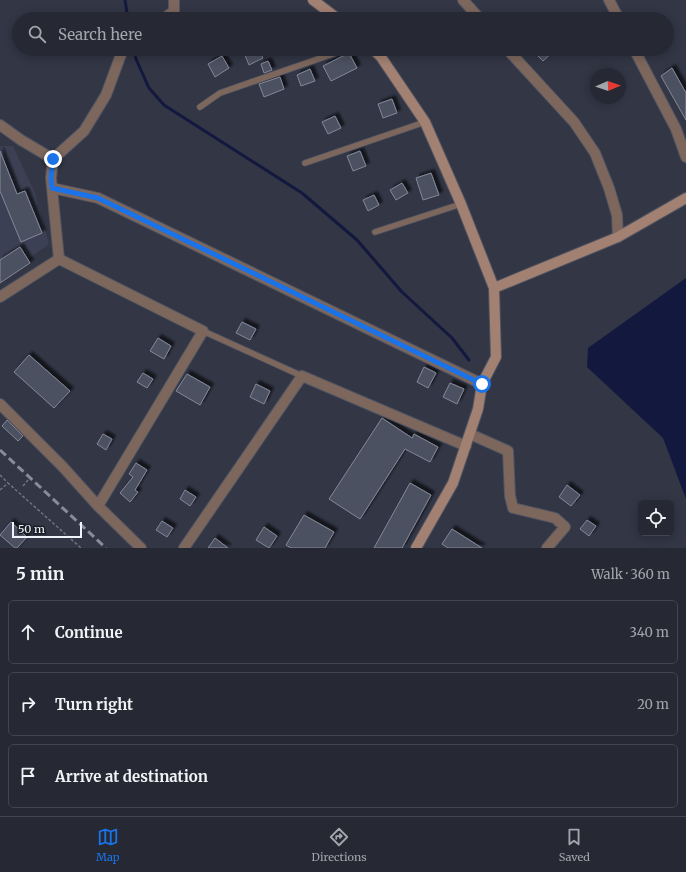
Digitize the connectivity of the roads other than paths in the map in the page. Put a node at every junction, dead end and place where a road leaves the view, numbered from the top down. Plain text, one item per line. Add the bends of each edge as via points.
1 (174, 0) edge
2 (313, 0) edge
3 (463, 0) edge
4 (609, 0) edge
5 (173, 12) edge
6 (329, 12) edge
7 (474, 12) edge
8 (615, 12) edge
9 (120, 56) edge
10 (327, 56) edge
11 (381, 56) edge
12 (513, 56) edge
13 (638, 56) edge
14 (200, 107) dead end
15 (425, 122) junction
16 (0, 125) edge
17 (686, 157) edge
18 (53, 159) junction
19 (305, 162) dead end
20 (52, 188) junction
21 (686, 198) edge
22 (461, 204) junction
23 (375, 232) dead end
24 (618, 237) junction
25 (59, 259) junction
26 (494, 288) junction
27 (0, 297) edge
28 (203, 331) junction
29 (302, 376) junction
30 (482, 384) junction
31 (0, 404) edge
32 (470, 434) junction
33 (466, 446) junction
34 (98, 506) junction
35 (141, 548) edge
36 (184, 548) edge
37 (416, 548) edge
38 (547, 548) edge

1 - 5 street
2 - 6 main road
3 - 7 street
4 - 8 street
9 - 18 street via 106,95 84,131
10 - 14 lane via 220,94
11 - 15 main road
12 - 24 street via 574,122 595,153 617,215
13 - 17 street via 676,130
15 - 19 lane
15 - 22 main road
16 - 18 street
18 - 20 street
20 - 25 street
20 - 30 street via 98,198
21 - 24 main road
22 - 23 lane
22 - 26 main road
24 - 26 main road
25 - 27 street
25 - 28 street
26 - 30 main road via 496,357
28 - 29 lane
28 - 34 street
29 - 33 street
29 - 36 street
30 - 32 main road
31 - 34 street via 63,466
32 - 33 main road
32 - 38 street via 508,451 513,508 555,518 565,527
33 - 37 main road via 453,483
34 - 35 street

